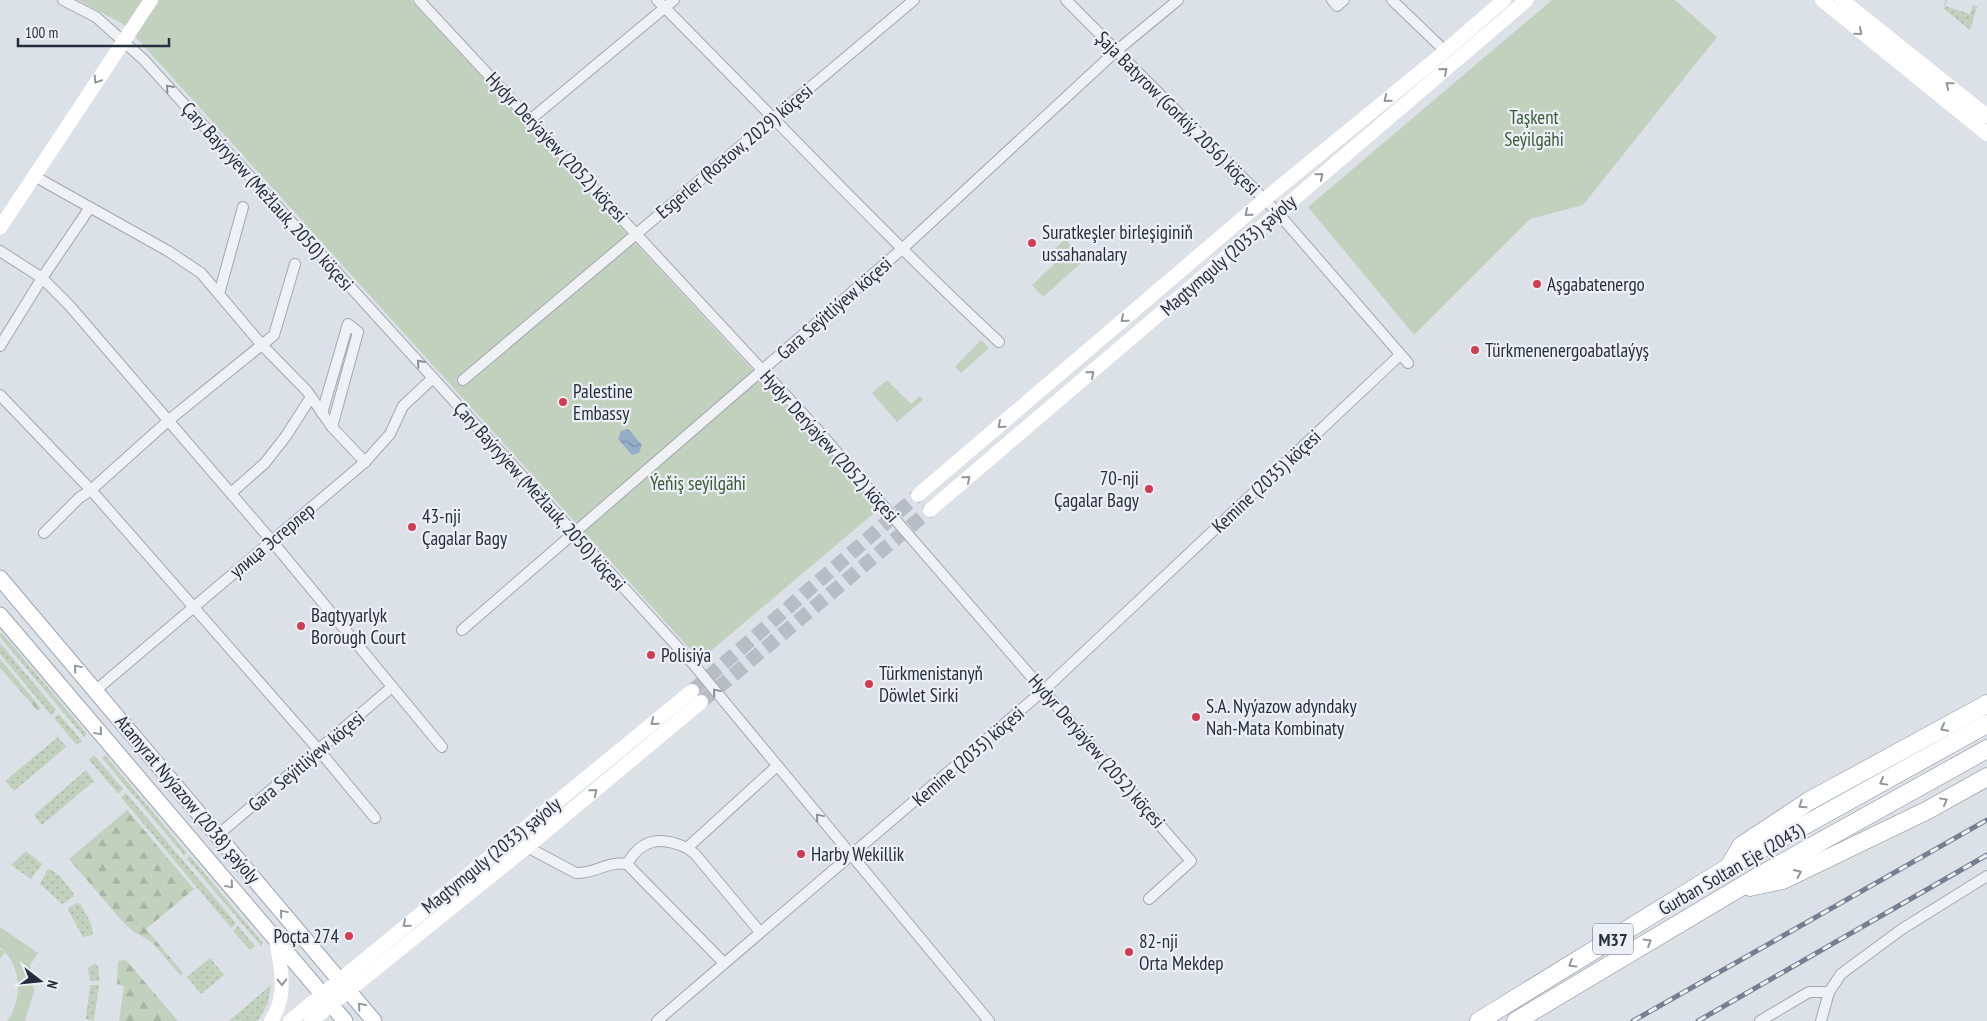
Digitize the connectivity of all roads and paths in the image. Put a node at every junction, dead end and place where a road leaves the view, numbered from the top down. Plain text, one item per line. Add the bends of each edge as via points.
1 (63, 0) edge
2 (151, 0) edge
3 (419, 0) edge
4 (674, 0) edge
5 (914, 0) edge
6 (1066, 0) edge
7 (1178, 0) edge
8 (1332, 0) edge
9 (1344, 0) edge
10 (1392, 0) edge
11 (1504, 0) edge
12 (1527, 0) edge
13 (1822, 0) edge
14 (1842, 0) edge
15 (661, 4) edge
16 (124, 40) junction
17 (1444, 50) junction
18 (1115, 52) junction
19 (1987, 116) edge
20 (531, 119) junction
21 (773, 120) junction
22 (1987, 134) edge
23 (34, 176) junction
24 (1264, 198) junction
25 (243, 207) dead end
26 (89, 209) junction
27 (1277, 212) junction
28 (0, 228) edge
29 (636, 234) junction
30 (902, 249) junction
31 (0, 251) edge
32 (295, 264) dead end
33 (42, 278) junction
34 (219, 294) junction
35 (999, 342) dead end
36 (262, 345) junction
37 (0, 346) edge
38 (1400, 355) junction
39 (1408, 363) dead end
40 (762, 370) junction
41 (433, 378) junction
42 (463, 380) dead end
43 (0, 396) edge
44 (311, 397) junction
45 (322, 413) junction
46 (169, 420) junction
47 (332, 427) junction
48 (365, 462) junction
49 (91, 490) junction
50 (231, 493) junction
51 (918, 496) tunnel mouth
52 (930, 510) tunnel mouth
53 (44, 532) dead end
54 (574, 532) junction
55 (271, 540) junction
56 (0, 578) edge
57 (192, 607) junction
58 (0, 615) edge
59 (462, 630) dead end
60 (392, 687) junction
61 (96, 690) junction
62 (1044, 690) junction
63 (692, 691) tunnel mouth
64 (701, 702) tunnel mouth
65 (1987, 704) edge
66 (1987, 724) edge
67 (442, 747) dead end
68 (318, 749) junction
69 (1987, 749) edge
70 (777, 766) junction
71 (1987, 777) edge
72 (375, 818) dead end
73 (219, 834) junction
74 (527, 847) junction
75 (687, 848) junction
76 (850, 855) junction
77 (627, 864) junction
78 (1729, 867) junction
79 (1987, 876) edge
80 (1735, 890) junction
81 (1149, 899) dead end
82 (760, 932) junction
83 (276, 940) junction
84 (724, 963) junction
85 (344, 985) junction
86 (1830, 992) junction
87 (326, 999) junction
88 (664, 1019) edge
89 (271, 1021) edge
90 (290, 1021) edge
91 (311, 1021) edge
92 (344, 1021) edge
93 (374, 1021) edge
94 (989, 1021) edge
95 (1479, 1021) edge
96 (1516, 1021) edge
97 (1760, 1021) edge
98 (1821, 1021) edge

1 - 16 street, Çary Baýryýew (Mežlauk, 2050) köçesi via 96,17
2 - 16 main road
3 - 20 street, Hydyr Derýaýew (2052) köçesi
4 - 15 street
5 - 21 street, Esgerler (Rostow, 2029) köçesi
6 - 18 street, Şaja Batyrow (Gorkiý, 2056) köçesi
7 - 18 street, Gara Seýitliýew köçesi
8 - 9 street via 1338,6
10 - 17 street
11 - 17 main road, Magtymguly (2033) şaýoly
27 -> 12 main road, Magtymguly (2033) şaýoly
13 -> 22 main road
19 -> 14 main road
15 - 20 street
15 - 21 street
16 -> 23 main road
41 -> 16 street, Çary Baýryýew (Mežlauk, 2050) köçesi
17 -> 24 main road, Magtymguly (2033) şaýoly
18 - 24 street, Şaja Batyrow (Gorkiý, 2056) köçesi
18 - 30 street, Gara Seýitliýew köçesi
20 - 29 street, Hydyr Derýaýew (2052) köçesi
21 - 29 street, Esgerler (Rostow, 2029) köçesi
21 - 30 street
23 - 26 street
23 - 28 main road
24 - 27 street, Şaja Batyrow (Gorkiý, 2056) köçesi
24 -> 51 main road, Magtymguly (2033) şaýoly
25 - 34 street
26 - 33 street
26 - 34 street via 184,261
27 - 38 street, Şaja Batyrow (Gorkiý, 2056) köçesi
52 -> 27 main road, Magtymguly (2033) şaýoly
29 - 40 street, Hydyr Derýaýew (2052) köçesi
29 - 42 street, Esgerler (Rostow, 2029) köçesi
30 - 35 street
30 - 40 street, Gara Seýitliýew köçesi
31 - 33 street
32 - 36 street via 274,334
33 - 37 street
33 - 46 street via 76,312
34 - 36 street
36 - 44 street
36 - 46 street
38 - 39 street, Şaja Batyrow (Gorkiý, 2056) köçesi
38 - 62 street, Kemine (2035) köçesi
40 - 54 street, Gara Seýitliýew köçesi
40 - 62 street, Hydyr Derýaýew (2052) köçesi
41 - 48 street, улица Эсгерлер via 403,406 390,434
41 - 54 street, Çary Baýryýew (Mežlauk, 2050) köçesi
43 - 49 street
44 - 45 street
44 - 50 street via 265,463
45 - 47 street
45 - 47 street via 348,324 358,332
46 - 49 street
46 - 50 street
47 - 48 street
48 - 55 street, улица Эсгерлер
49 - 53 street
49 - 57 street
50 - 55 street
54 - 59 street, Gara Seýitliýew köçesi
70 -> 54 street, Çary Baýryýew (Mežlauk, 2050) köçesi via 694,665
55 - 57 street, улица Эсгерлер
55 - 60 street
61 -> 56 main road, Atamyrat Nyýazow (2038) şaýoly
57 - 61 street, улица Эсгерлер
57 - 68 street
58 -> 83 main road, Atamyrat Nyýazow (2038) şaýoly
60 - 67 street
60 - 68 street, Gara Seýitliýew köçesi
61 - 73 main road, Atamyrat Nyýazow (2038) şaýoly
62 - 76 street, Kemine (2035) köçesi
62 - 81 street, Hydyr Derýaýew (2052) köçesi via 1191,861
63 -> 85 main road, Magtymguly (2033) şaýoly
74 -> 64 main road, Magtymguly (2033) şaýoly
65 -> 78 highway via 1809,801 1740,846
66 -> 78 highway, Gurban Soltan Eje (2043) / M37
68 - 72 street
68 - 73 street, Gara Seýitliýew köçesi
69 - 80 highway, Gurban Soltan Eje (2043) / M37
70 - 75 street
76 -> 70 street, Çary Baýryýew (Mežlauk, 2050) köçesi
80 -> 71 highway via 1783,880 1928,810
85 -> 73 main road, Atamyrat Nyýazow (2038) şaýoly
74 - 77 street via 576,873 582,874 611,863
74 - 85 main road, Magtymguly (2033) şaýoly
75 - 77 street via 665,840 652,842 637,849
75 - 82 street
76 - 82 street, Kemine (2035) köçesi
76 - 94 street, Çary Baýryýew (Mežlauk, 2050) köçesi
77 - 84 street
78 -> 95 highway, Gurban Soltan Eje (2043) / M37
79 - 86 street via 1858,960 1841,974
96 -> 80 highway, Gurban Soltan Eje (2043) / M37
82 - 84 street, Kemine (2035) köçesi
83 - 87 main road, Atamyrat Nyýazow (2038) şaýoly
83 -> 89 main road via 283,988
84 - 88 street, Kemine (2035) köçesi
85 - 87 main road, Magtymguly (2033) şaýoly
93 -> 85 main road, Atamyrat Nyýazow (2038) şaýoly
86 - 97 street via 1809,992
86 - 98 street
87 - 90 main road, Magtymguly (2033) şaýoly
87 - 91 main road, Magtymguly (2033) şaýoly
87 - 92 main road, Atamyrat Nyýazow (2038) şaýoly

